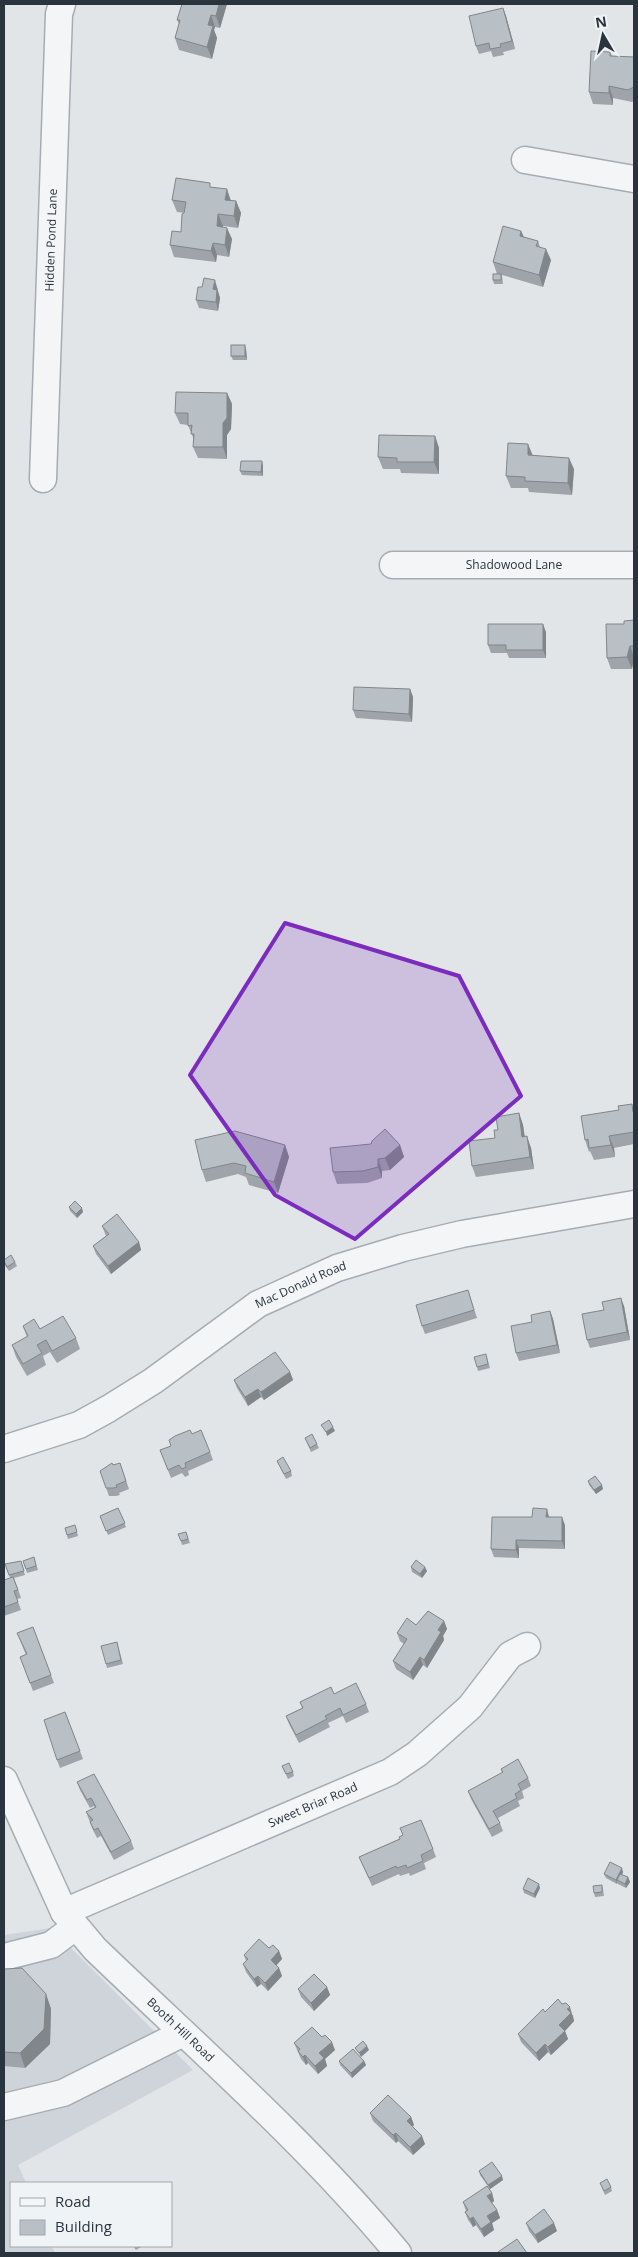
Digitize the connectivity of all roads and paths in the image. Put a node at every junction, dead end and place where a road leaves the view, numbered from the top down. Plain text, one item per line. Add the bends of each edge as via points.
1 (62, 4) edge
2 (525, 160) dead end
3 (634, 179) edge
4 (43, 479) dead end
5 (393, 565) dead end
6 (634, 566) edge
7 (634, 1204) edge
8 (4, 1449) edge
9 (528, 1646) dead end
10 (4, 1780) edge
11 (69, 1920) junction
12 (4, 1957) edge
13 (183, 2033) junction
14 (4, 2107) edge
15 (398, 2253) edge

1 - 4 street, Hidden Pond Lane
2 - 3 street
5 - 6 street, Shadowood Lane
7 - 8 street, Mac Donald Road via 462,1234 337,1268 258,1304 153,1381 79,1425
9 - 11 street, Sweet Briar Road via 510,1655 463,1713 417,1754 390,1772
10 - 11 street, Booth Hill Road
11 - 12 street, Sweet Briar Road via 51,1945
11 - 13 street, Booth Hill Road
13 - 14 street via 63,2093
13 - 15 street, Booth Hill Road via 355,2201

